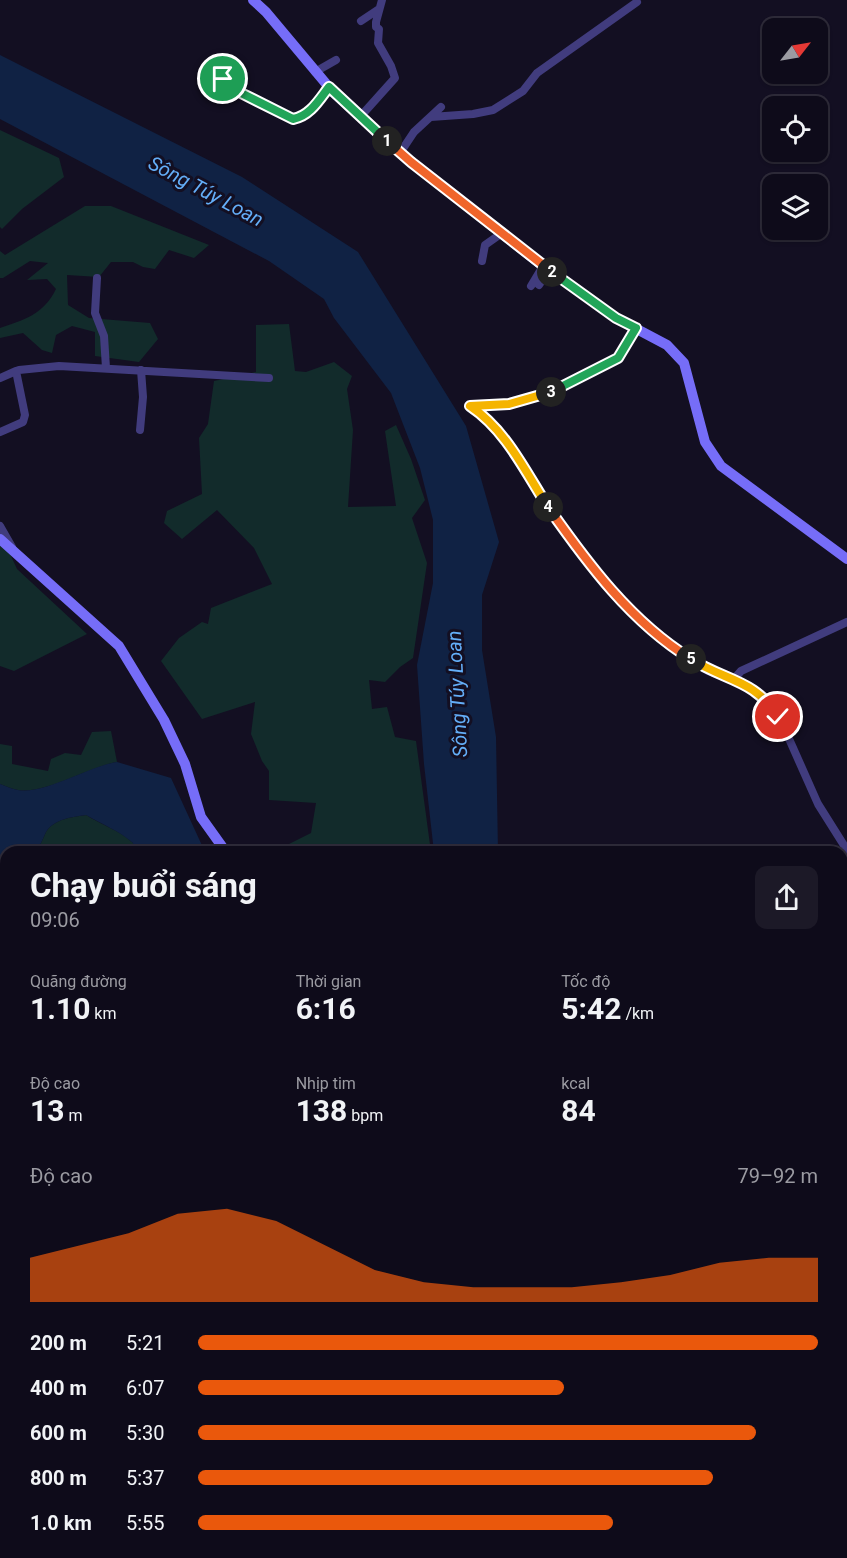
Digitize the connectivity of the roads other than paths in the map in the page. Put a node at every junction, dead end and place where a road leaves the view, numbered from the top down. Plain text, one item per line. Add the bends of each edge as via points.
1 (254, 0) edge
2 (637, 2) dead end
3 (381, 5) edge
4 (361, 21) dead end
5 (336, 60) dead end
6 (315, 72) junction
7 (223, 79) dead end
8 (329, 87) junction
9 (441, 107) dead end
10 (360, 117) junction
11 (431, 117) junction
12 (400, 153) junction
13 (502, 232) junction
14 (482, 261) dead end
15 (546, 268) junction
16 (97, 278) dead end
17 (535, 286) dead end
18 (636, 328) junction
19 (106, 368) junction
20 (141, 370) junction
21 (16, 371) junction
22 (0, 378) edge
23 (268, 378) dead end
24 (140, 430) dead end
25 (0, 432) edge
26 (0, 526) edge
27 (0, 539) edge
28 (13, 549) junction
29 (847, 560) edge
30 (847, 622) edge
31 (734, 679) junction
32 (222, 846) edge
33 (844, 846) edge

1 - 6 street
2 - 11 street via 537,73 523,91 493,110
3 - 4 street
3 - 10 street via 376,22 378,43 395,78
5 - 6 street
6 - 8 street
7 - 8 street via 241,93 293,119 309,112
8 - 10 street
9 - 11 street
10 - 12 street
11 - 12 street via 414,132
12 - 13 street via 455,190
13 - 14 street via 485,245
13 - 15 street
15 - 17 street
15 - 18 street
16 - 19 street via 95,313 104,336
18 - 29 street via 667,345 684,363 705,442 721,466
18 - 31 street via 618,358 557,390 516,402 470,406 503,437 576,547 620,601 685,656
19 - 20 street
19 - 21 street via 59,366
20 - 23 street
20 - 24 street
21 - 22 street
21 - 25 street via 25,415 23,422
26 - 28 street
27 - 28 street
28 - 32 street via 119,646 164,720 185,764 201,817
30 - 31 street via 741,671
31 - 33 street via 769,702 818,804

